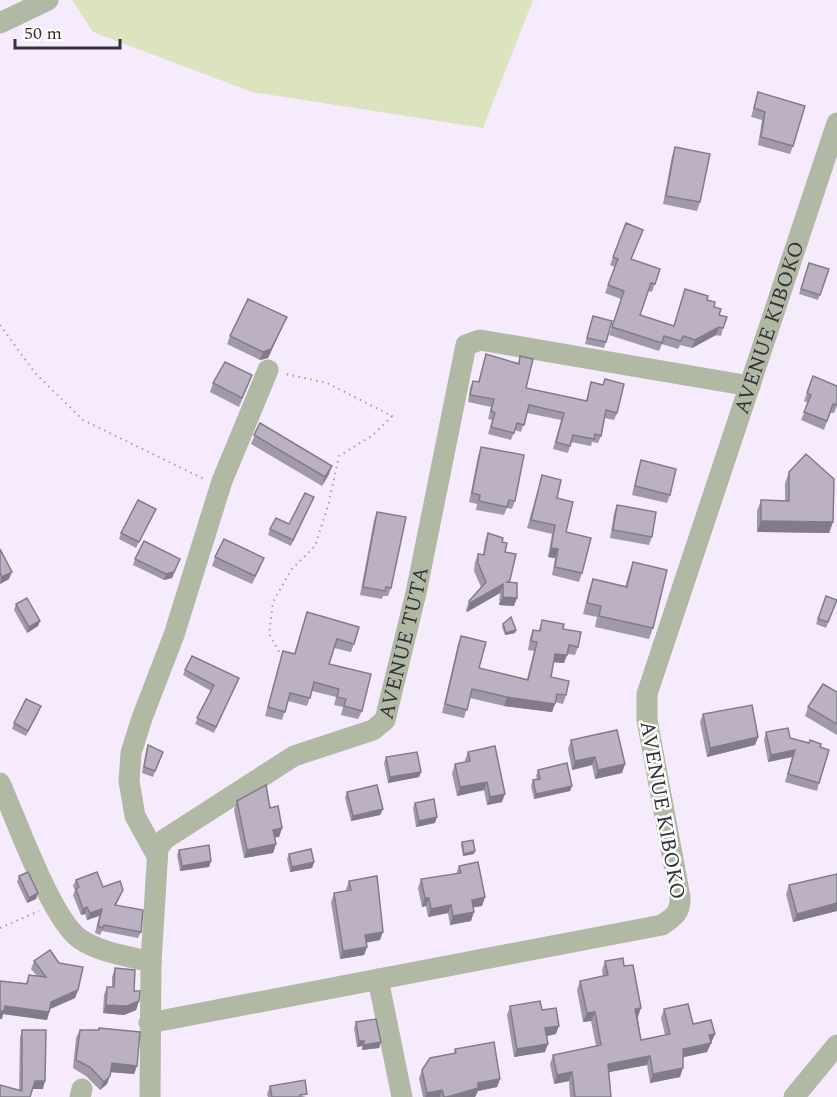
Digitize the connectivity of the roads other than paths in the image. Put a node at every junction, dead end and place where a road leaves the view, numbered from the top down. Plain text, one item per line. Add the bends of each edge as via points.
1 (48, 0) edge
2 (0, 23) edge
3 (837, 123) edge
4 (268, 369) road end
5 (750, 386) junction
6 (0, 783) edge
7 (157, 856) junction
8 (151, 962) junction
9 (378, 979) junction
10 (149, 1023) junction
11 (837, 1044) edge
12 (150, 1097) edge
13 (402, 1097) edge
14 (794, 1097) edge

1 - 2 street
3 - 5 street, AVENUE KIBOKO
4 - 7 street via 222,481 174,635 131,753 129,781 135,816
5 - 7 street, AVENUE TUTA via 480,340 468,343 416,593 383,722 373,730 294,756 165,839
5 - 9 street, AVENUE KIBOKO via 646,703 680,897 678,913 662,925
6 - 8 street via 64,921 80,939 116,954
7 - 8 street
8 - 10 street
9 - 10 street, AVENUE KIBOKO
9 - 13 street
10 - 12 street
11 - 14 street

